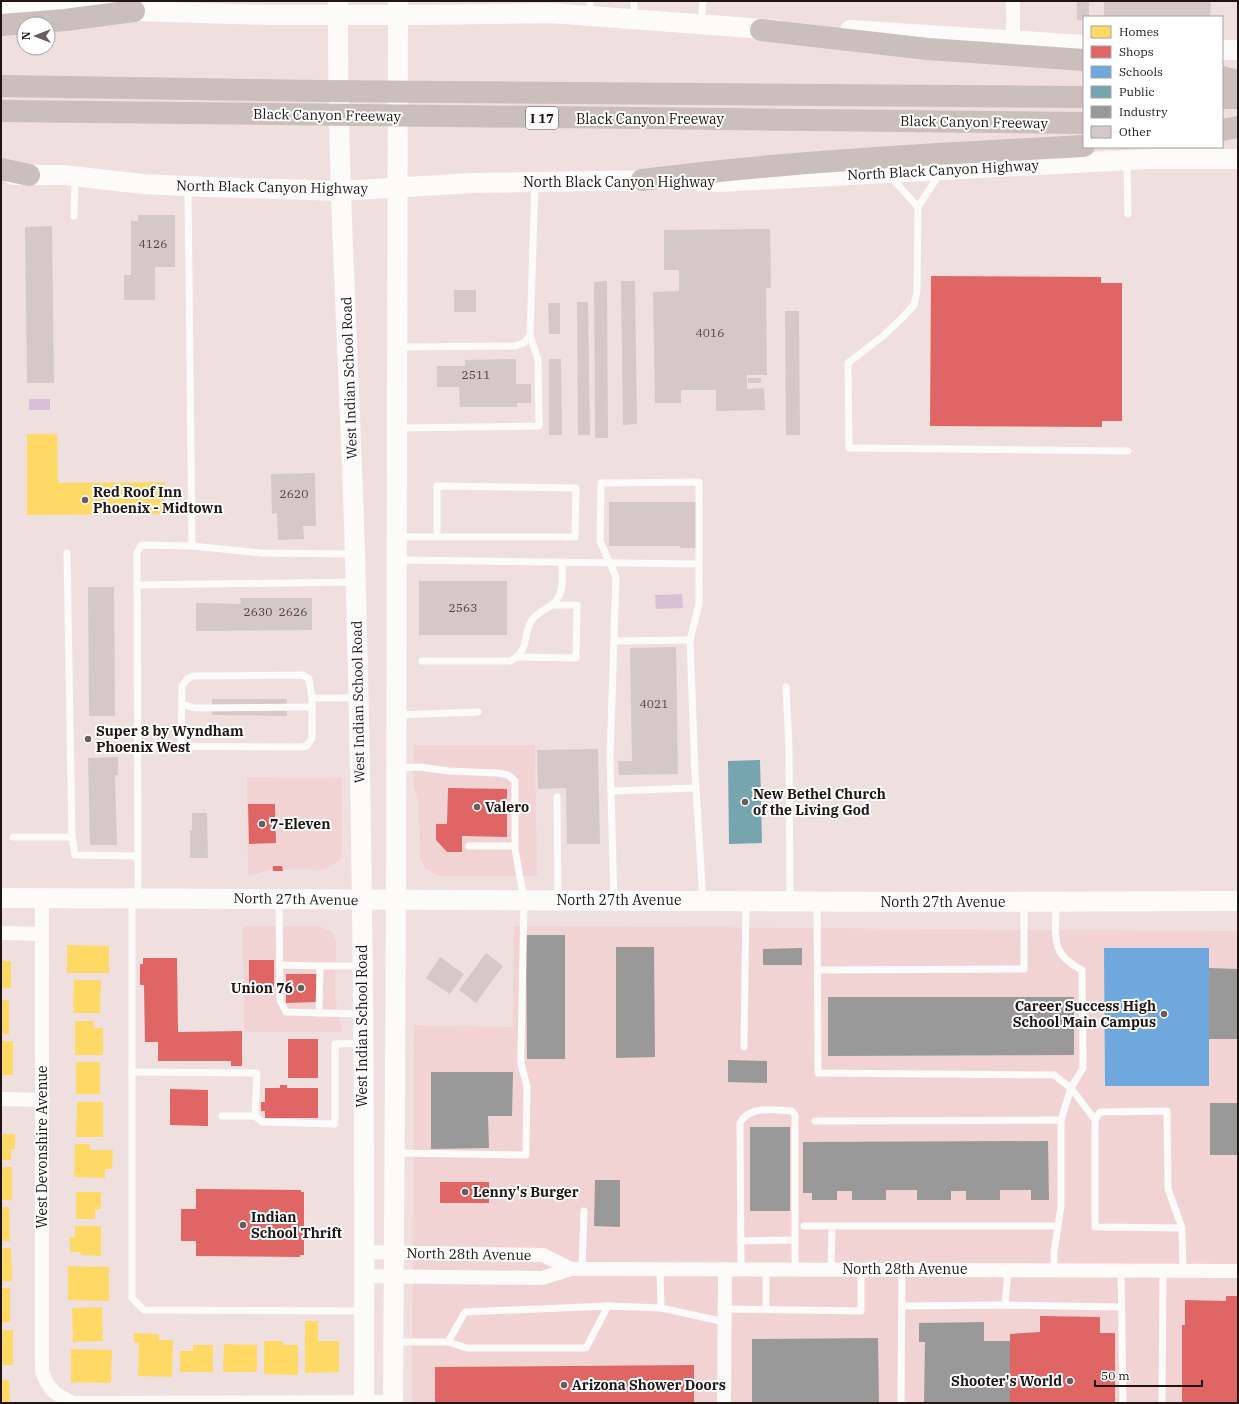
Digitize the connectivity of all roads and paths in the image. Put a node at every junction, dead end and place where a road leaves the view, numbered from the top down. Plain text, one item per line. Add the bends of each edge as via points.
1 (703, 1) edge
2 (1013, 1) edge
3 (338, 8) edge
4 (398, 8) edge
5 (590, 8) edge
6 (634, 9) edge
7 (1, 10) edge
8 (134, 11) junction
9 (701, 24) junction
10 (1, 25) edge
11 (761, 30) junction
12 (1013, 41) junction
13 (1083, 45) edge
14 (1223, 50) edge
15 (1238, 50) edge
16 (1083, 60) edge
17 (1, 72) edge
18 (1223, 77) edge
19 (1083, 82) edge
20 (1238, 82) edge
21 (1223, 83) edge
22 (1, 86) edge
23 (1083, 97) edge
24 (1223, 98) edge
25 (1238, 98) edge
26 (1, 111) edge
27 (1083, 123) edge
28 (1223, 124) edge
29 (1238, 126) edge
30 (1223, 130) edge
31 (1083, 146) edge
32 (1238, 159) edge
33 (1127, 160) junction
34 (1, 169) edge
35 (942, 170) junction
36 (887, 173) junction
37 (1, 175) edge
38 (29, 175) junction
39 (75, 176) junction
40 (642, 180) junction
41 (535, 182) junction
42 (188, 186) junction
43 (398, 187) junction
44 (341, 191) junction
45 (918, 207) junction
46 (1128, 214) dead end
47 (74, 216) dead end
48 (530, 335) junction
49 (398, 347) junction
50 (398, 428) junction
51 (1128, 451) dead end
52 (397, 537) junction
53 (437, 537) junction
54 (192, 546) junction
55 (67, 553) dead end
56 (355, 554) junction
57 (397, 560) junction
58 (562, 562) junction
59 (610, 562) junction
60 (699, 564) junction
61 (356, 582) junction
62 (137, 585) junction
63 (553, 605) junction
64 (690, 640) junction
65 (614, 641) junction
66 (518, 657) junction
67 (422, 661) dead end
68 (786, 687) dead end
69 (312, 698) junction
70 (359, 698) junction
71 (182, 704) junction
72 (312, 707) junction
73 (478, 712) dead end
74 (397, 715) junction
75 (137, 746) junction
76 (181, 747) junction
77 (396, 768) junction
78 (696, 788) junction
79 (612, 790) junction
80 (556, 797) dead end
81 (13, 837) dead end
82 (72, 837) junction
83 (469, 846) dead end
84 (515, 846) junction
85 (138, 856) junction
86 (1, 898) edge
87 (42, 898) junction
88 (135, 898) junction
89 (279, 899) junction
90 (361, 900) junction
91 (396, 900) junction
92 (524, 900) junction
93 (558, 900) junction
94 (614, 901) junction
95 (703, 901) junction
96 (746, 901) junction
97 (1056, 901) junction
98 (1238, 901) edge
99 (790, 902) junction
100 (817, 902) junction
101 (1024, 902) junction
102 (1, 933) edge
103 (42, 934) junction
104 (280, 966) junction
105 (320, 966) junction
106 (362, 966) junction
107 (818, 970) junction
108 (320, 1013) junction
109 (362, 1014) junction
110 (363, 1043) junction
111 (744, 1047) dead end
112 (132, 1072) junction
113 (1071, 1088) junction
114 (1, 1099) edge
115 (43, 1100) junction
116 (222, 1116) dead end
117 (255, 1116) junction
118 (1061, 1120) junction
119 (1095, 1120) junction
120 (815, 1121) dead end
121 (395, 1153) junction
122 (584, 1211) dead end
123 (804, 1226) dead end
124 (832, 1226) junction
125 (1058, 1226) junction
126 (1182, 1228) junction
127 (795, 1240) junction
128 (740, 1241) junction
129 (364, 1252) junction
130 (394, 1252) junction
131 (577, 1269) junction
132 (660, 1269) junction
133 (725, 1269) junction
134 (741, 1269) junction
135 (766, 1269) junction
136 (795, 1269) junction
137 (831, 1269) junction
138 (861, 1269) junction
139 (902, 1269) junction
140 (1008, 1270) junction
141 (1054, 1270) junction
142 (1121, 1270) junction
143 (1163, 1270) junction
144 (1183, 1270) junction
145 (1238, 1271) edge
146 (364, 1276) junction
147 (394, 1276) junction
148 (1006, 1305) junction
149 (608, 1306) junction
150 (902, 1306) junction
151 (1121, 1307) junction
152 (661, 1308) junction
153 (766, 1308) junction
154 (364, 1310) junction
155 (725, 1316) junction
156 (393, 1342) junction
157 (448, 1342) junction
158 (177, 1402) edge
159 (364, 1402) edge
160 (393, 1402) edge
161 (724, 1403) edge
162 (902, 1403) edge
163 (1123, 1403) edge
164 (1162, 1403) edge

1 - 9 lane
2 - 12 street
3 - 4 main road
3 - 8 main road
3 - 44 main road, West Indian School Road
4 - 5 main road
4 - 43 main road
5 - 6 main road
6 - 9 main road
7 - 8 main road via 67,6
8 - 10 highway
9 - 11 main road
11 - 12 main road via 838,30
11 - 16 highway via 928,50
12 - 13 main road
14 - 15 main road
17 - 19 highway via 631,80
18 - 20 highway
20 - 21 highway
22 - 23 highway
24 - 25 highway
26 - 27 highway, Black Canyon Freeway / I 17
28 - 29 highway
29 - 30 highway
31 - 40 highway via 823,160
32 - 33 main road, North Black Canyon Highway
33 - 35 main road, North Black Canyon Highway
33 - 46 lane
34 - 38 highway
35 - 36 main road, North Black Canyon Highway
35 - 45 lane
36 - 40 main road, North Black Canyon Highway via 720,182
36 - 45 lane
37 - 38 main road, North Black Canyon Highway
38 - 39 main road, North Black Canyon Highway
39 - 42 main road, North Black Canyon Highway
39 - 47 lane
40 - 41 main road, North Black Canyon Highway
41 - 43 main road, North Black Canyon Highway
41 - 48 lane
42 - 44 main road, North Black Canyon Highway
42 - 54 lane
43 - 44 main road, North Black Canyon Highway
43 - 49 main road
44 - 56 main road, West Indian School Road
45 - 51 lane via 917,292 914,305 883,336 848,363 849,448
48 - 49 lane via 524,343 515,346
48 - 50 lane via 538,360 539,426
49 - 50 main road
50 - 52 main road
52 - 53 lane
52 - 57 main road
53 - 53 lane via 575,537 576,488 437,486
54 - 56 lane via 261,553
54 - 62 lane via 141,545 137,553
55 - 82 lane
56 - 61 main road, West Indian School Road
57 - 58 lane
57 - 74 main road
58 - 59 lane
58 - 63 lane via 560,595
59 - 60 lane
59 - 60 lane via 600,541 601,483 699,482
59 - 65 lane via 616,577
60 - 64 lane via 699,604
61 - 62 lane
61 - 70 main road, West Indian School Road
62 - 75 lane
63 - 66 lane via 539,611 531,622 524,648
63 - 66 lane via 577,605 576,658
64 - 65 lane
64 - 78 lane
65 - 79 lane via 610,758
66 - 67 lane via 510,661
68 - 99 lane
69 - 70 lane
69 - 71 lane via 311,683 303,675 193,676 184,682
69 - 72 lane
70 - 90 main road, West Indian School Road
71 - 72 lane via 194,708
71 - 76 lane
72 - 76 lane via 312,738 307,746
73 - 74 lane
74 - 77 main road
75 - 76 lane
75 - 85 lane
77 - 84 lane via 420,767 508,775 515,781
77 - 91 main road
78 - 79 lane
78 - 95 lane
79 - 94 lane
80 - 93 lane
81 - 82 lane
82 - 85 lane via 75,855
83 - 84 lane
84 - 92 lane
85 - 88 lane
86 - 87 main road, North 27th Avenue
87 - 88 main road, North 27th Avenue
87 - 103 street, West Devonshire Avenue
88 - 89 main road, North 27th Avenue
88 - 112 lane
89 - 90 main road, North 27th Avenue
89 - 104 lane
90 - 91 main road, North 27th Avenue
90 - 106 main road, West Indian School Road
91 - 92 main road, North 27th Avenue
91 - 121 main road
92 - 93 main road, North 27th Avenue
92 - 121 lane via 521,1053 527,1086 526,1155
93 - 94 main road, North 27th Avenue
94 - 95 main road, North 27th Avenue
95 - 96 main road, North 27th Avenue
96 - 99 main road, North 27th Avenue
96 - 111 lane
97 - 98 main road, North 27th Avenue
97 - 101 main road, North 27th Avenue
97 - 113 lane via 1057,945 1060,954 1065,961 1082,970 1083,1068
99 - 100 main road, North 27th Avenue
100 - 101 main road, North 27th Avenue
100 - 107 lane
101 - 107 lane via 1024,969
102 - 103 street
103 - 115 street, West Devonshire Avenue
104 - 105 lane
104 - 108 lane via 280,1000 286,1012
105 - 106 lane
105 - 108 lane
106 - 109 main road, West Indian School Road
107 - 113 lane via 818,1073 1054,1075
108 - 109 lane
109 - 110 main road, West Indian School Road
110 - 117 lane via 335,1044 335,1124 262,1122
110 - 129 main road, West Indian School Road
112 - 117 lane via 256,1073
112 - 154 lane via 132,1298 144,1310
113 - 118 lane
113 - 119 lane
114 - 115 street
115 - 158 street, West Devonshire Avenue via 42,1371 45,1381 54,1393 73,1403
116 - 117 lane
118 - 120 lane
118 - 125 lane via 1061,1206
119 - 126 lane via 1095,1227
119 - 126 lane via 1100,1112 1167,1111 1168,1189
121 - 130 main road
122 - 131 lane
123 - 124 lane
124 - 125 lane
124 - 137 lane
125 - 141 lane
126 - 144 lane
127 - 128 lane
127 - 128 lane via 795,1115 792,1111 763,1110 745,1116 740,1123
127 - 136 lane
128 - 134 lane
129 - 130 street, North 28th Avenue
129 - 146 main road, West Indian School Road
130 - 131 street, North 28th Avenue via 543,1255
130 - 147 main road
131 - 132 street, North 28th Avenue
131 - 147 street, North 28th Avenue via 542,1278
132 - 133 street, North 28th Avenue
132 - 152 lane
133 - 134 street, North 28th Avenue
133 - 155 street
134 - 135 street, North 28th Avenue
135 - 136 street, North 28th Avenue
135 - 153 lane
136 - 137 street, North 28th Avenue
137 - 138 street, North 28th Avenue
138 - 139 street, North 28th Avenue
138 - 153 lane via 861,1311
139 - 140 street, North 28th Avenue
139 - 150 lane
140 - 141 street, North 28th Avenue
140 - 148 lane
141 - 142 street, North 28th Avenue
142 - 143 street, North 28th Avenue
142 - 151 lane
143 - 144 street, North 28th Avenue
143 - 164 lane
144 - 145 street, North 28th Avenue
146 - 147 street, North 28th Avenue
146 - 154 main road, West Indian School Road
147 - 156 main road
148 - 150 lane
148 - 151 lane
149 - 152 lane
149 - 157 lane via 465,1312
149 - 157 lane via 586,1348 467,1348
150 - 162 lane
151 - 163 lane
152 - 155 lane
153 - 155 lane
154 - 159 main road, West Indian School Road
155 - 161 street
156 - 157 lane
156 - 160 main road
158 - 159 street
159 - 160 street

